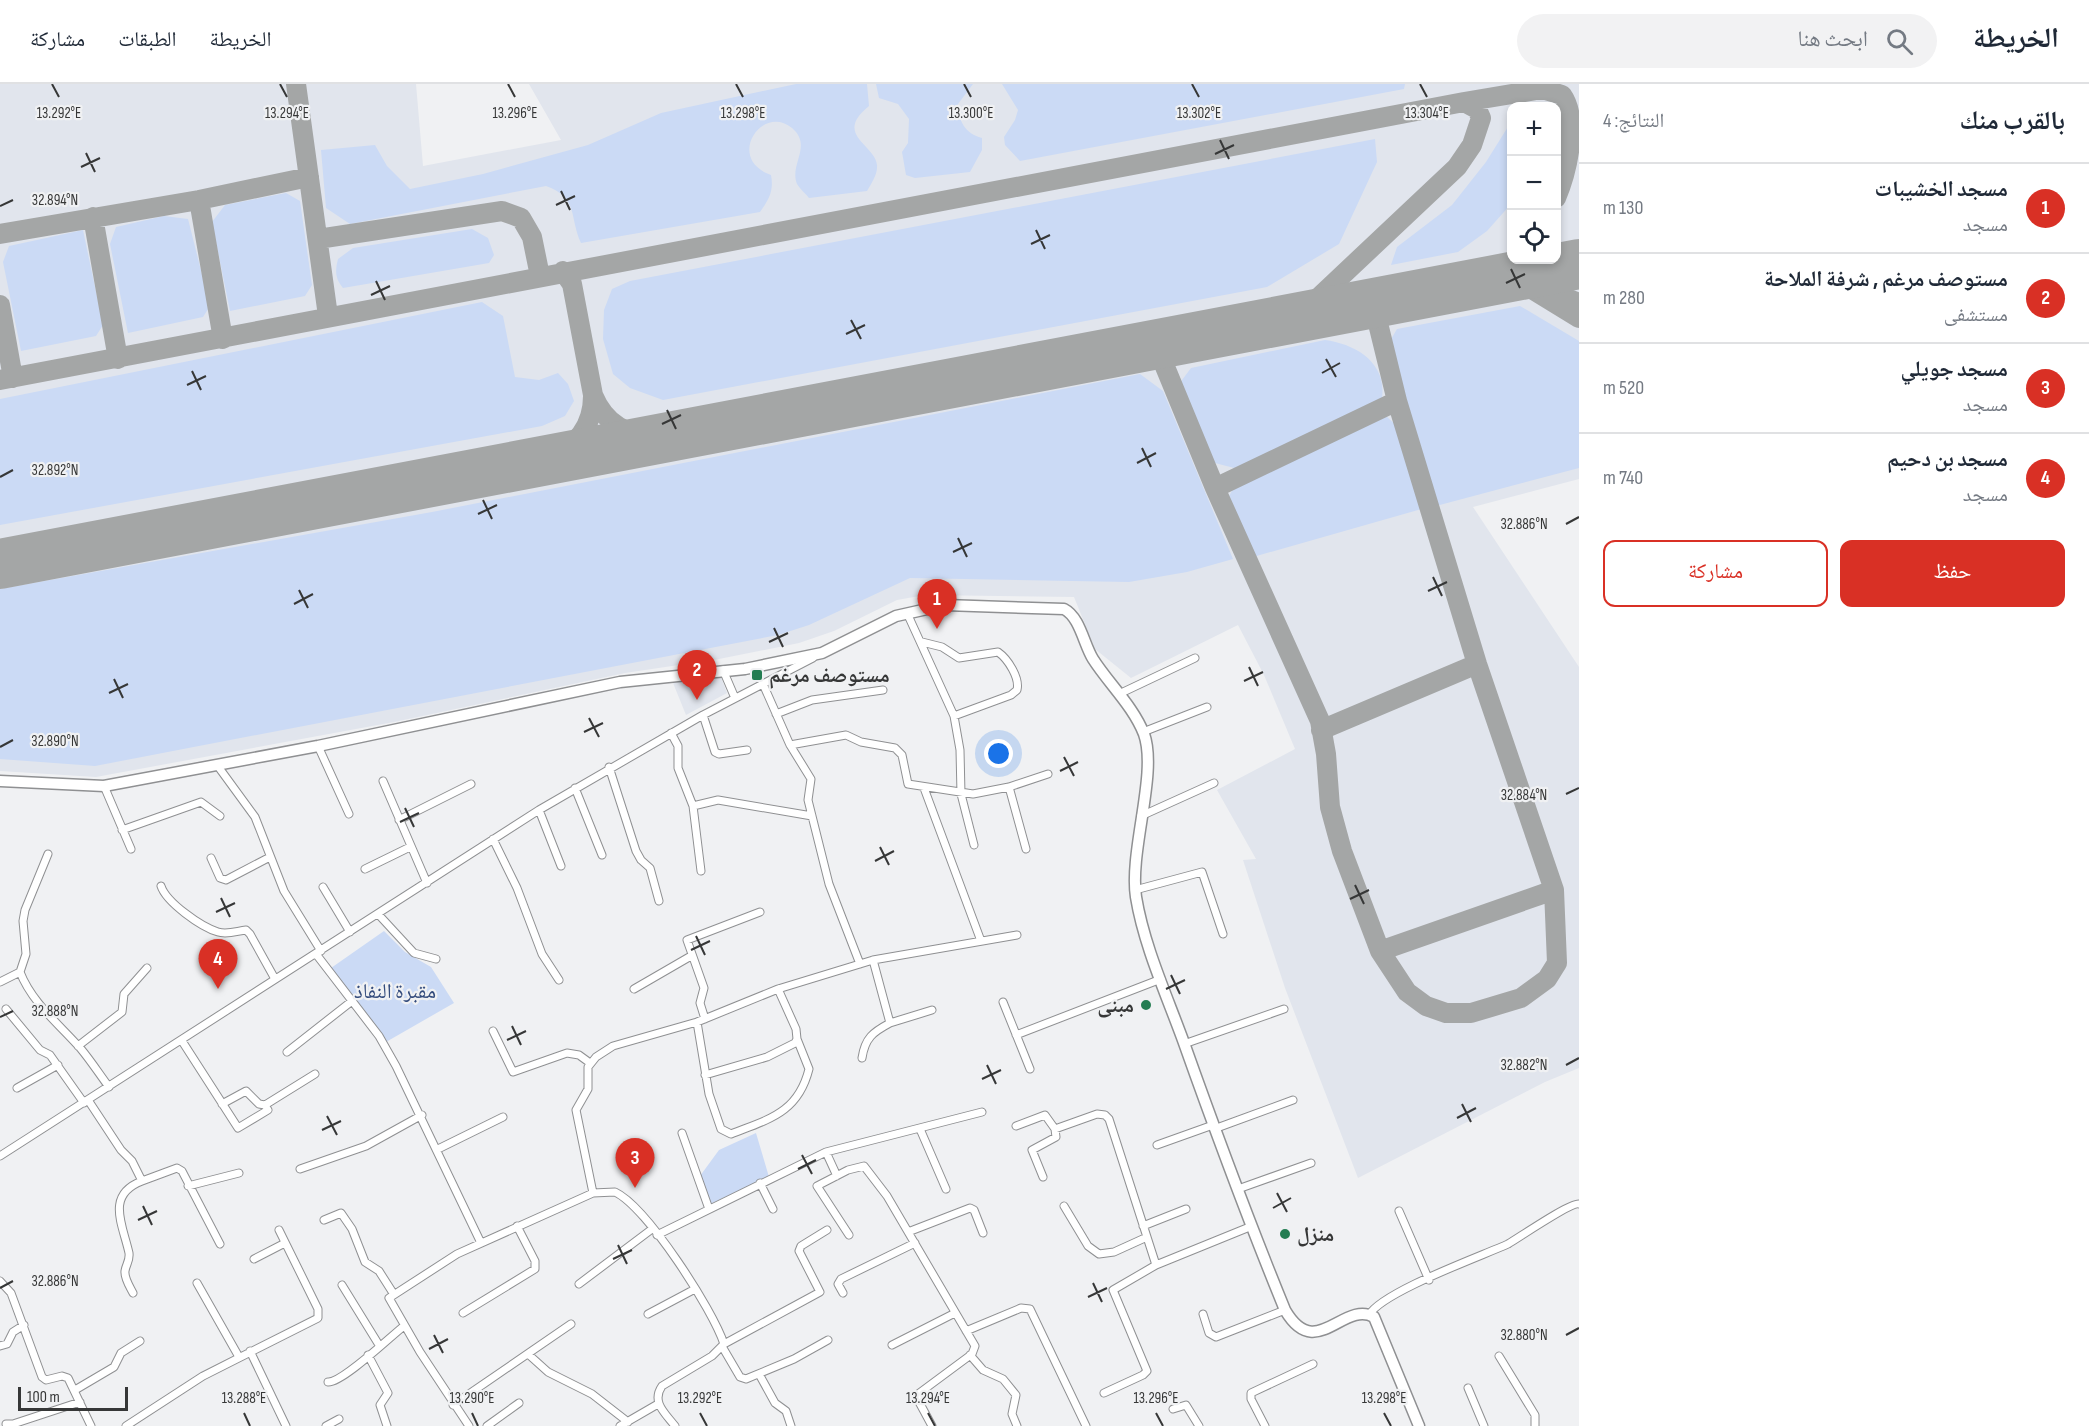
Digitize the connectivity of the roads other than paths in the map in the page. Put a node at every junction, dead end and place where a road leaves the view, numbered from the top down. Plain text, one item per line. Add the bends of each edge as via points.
1 (907, 613) junction
2 (922, 642) junction
3 (822, 653) junction
4 (1195, 658) dead end
5 (723, 670) junction
6 (763, 684) junction
7 (883, 690) dead end
8 (1119, 694) junction
9 (735, 698) junction
10 (1207, 707) dead end
11 (776, 714) junction
12 (703, 715) junction
13 (954, 716) junction
14 (1143, 732) junction
15 (671, 733) junction
16 (790, 745) junction
17 (318, 746) junction
18 (747, 750) dead end
19 (217, 765) junction
20 (609, 767) junction
21 (1048, 774) dead end
22 (0, 780) edge
23 (383, 781) dead end
24 (1214, 783) dead end
25 (471, 784) dead end
26 (104, 786) junction
27 (1009, 786) junction
28 (575, 788) junction
29 (924, 788) junction
30 (961, 794) junction
31 (693, 806) junction
32 (539, 810) junction
33 (349, 814) dead end
34 (220, 816) dead end
35 (812, 816) junction
36 (1141, 816) junction
37 (399, 820) junction
38 (122, 830) junction
39 (493, 839) junction
40 (974, 845) dead end
41 (410, 847) junction
42 (131, 849) dead end
43 (1026, 849) dead end
44 (48, 854) dead end
45 (602, 855) dead end
46 (270, 857) junction
47 (211, 858) dead end
48 (561, 866) dead end
49 (365, 869) dead end
50 (701, 871) dead end
51 (426, 883) junction
52 (161, 886) dead end
53 (323, 887) dead end
54 (1135, 890) junction
55 (659, 901) dead end
56 (760, 912) dead end
57 (378, 914) junction
58 (350, 932) junction
59 (1223, 934) dead end
60 (1017, 935) dead end
61 (981, 941) junction
62 (319, 952) junction
63 (692, 956) junction
64 (436, 959) dead end
65 (873, 960) junction
66 (860, 964) junction
67 (147, 968) dead end
68 (20, 972) junction
69 (276, 979) junction
70 (1161, 979) junction
71 (559, 980) dead end
72 (0, 982) edge
73 (634, 989) dead end
74 (778, 989) junction
75 (352, 1001) junction
76 (1003, 1002) dead end
77 (6, 1009) dead end
78 (1284, 1009) dead end
79 (932, 1010) dead end
80 (701, 1021) junction
81 (891, 1023) junction
82 (493, 1031) dead end
83 (1016, 1035) junction
84 (797, 1039) junction
85 (182, 1041) junction
86 (1184, 1044) junction
87 (78, 1046) junction
88 (287, 1052) dead end
89 (862, 1058) dead end
90 (590, 1063) junction
91 (58, 1065) junction
92 (1030, 1069) dead end
93 (315, 1074) dead end
94 (705, 1075) junction
95 (109, 1087) junction
96 (17, 1088) dead end
97 (1293, 1100) dead end
98 (86, 1101) junction
99 (222, 1104) junction
100 (265, 1105) junction
101 (982, 1112) dead end
102 (422, 1115) junction
103 (503, 1117) dead end
104 (1016, 1126) dead end
105 (1213, 1127) junction
106 (920, 1128) junction
107 (1055, 1129) junction
108 (682, 1133) dead end
109 (1157, 1145) dead end
110 (438, 1149) junction
111 (826, 1152) junction
112 (0, 1156) edge
113 (1311, 1163) dead end
114 (300, 1169) dead end
115 (239, 1173) dead end
116 (837, 1176) junction
117 (1043, 1177) dead end
118 (142, 1181) junction
119 (760, 1183) junction
120 (188, 1186) junction
121 (946, 1189) dead end
122 (1238, 1189) junction
123 (593, 1193) junction
124 (1579, 1204) edge
125 (1064, 1206) dead end
126 (709, 1209) junction
127 (773, 1209) dead end
128 (1186, 1209) dead end
129 (1400, 1211) dead end
130 (324, 1220) dead end
131 (517, 1226) junction
132 (1143, 1226) junction
133 (1252, 1226) junction
134 (279, 1230) dead end
135 (827, 1230) dead end
136 (655, 1232) junction
137 (908, 1232) junction
138 (982, 1233) dead end
139 (849, 1236) dead end
140 (1147, 1237) junction
141 (481, 1243) junction
142 (915, 1243) junction
143 (220, 1244) dead end
144 (285, 1244) junction
145 (254, 1259) dead end
146 (1156, 1265) junction
147 (1429, 1280) junction
148 (0, 1281) edge
149 (197, 1283) dead end
150 (579, 1284) dead end
151 (342, 1285) dead end
152 (695, 1289) junction
153 (133, 1293) dead end
154 (393, 1293) junction
155 (843, 1293) dead end
156 (1285, 1310) junction
157 (463, 1313) dead end
158 (955, 1313) junction
159 (648, 1314) dead end
160 (1203, 1314) dead end
161 (1369, 1315) junction
162 (571, 1324) dead end
163 (24, 1325) junction
164 (404, 1326) junction
165 (966, 1331) junction
166 (828, 1340) dead end
167 (140, 1341) dead end
168 (379, 1345) junction
169 (892, 1345) dead end
170 (0, 1346) edge
171 (724, 1346) junction
172 (250, 1351) junction
173 (368, 1354) junction
174 (528, 1354) junction
175 (970, 1356) junction
176 (1499, 1356) dead end
177 (238, 1357) junction
178 (1313, 1364) dead end
179 (759, 1374) junction
180 (328, 1382) dead end
181 (1468, 1388) dead end
182 (75, 1390) junction
183 (1104, 1393) dead end
184 (80, 1402) junction
185 (519, 1403) dead end
186 (658, 1404) junction
187 (453, 1405) junction
188 (1173, 1409) dead end
189 (339, 1419) dead end
190 (628, 1422) junction
191 (6, 1424) dead end
192 (91, 1426) edge
193 (126, 1426) edge
194 (286, 1426) edge
195 (326, 1426) edge
196 (387, 1426) edge
197 (469, 1426) edge
198 (487, 1426) edge
199 (620, 1426) edge
200 (675, 1426) edge
201 (791, 1426) edge
202 (932, 1426) edge
203 (1017, 1426) edge
204 (1086, 1426) edge
205 (1199, 1426) edge
206 (1265, 1426) edge
207 (1419, 1426) edge
208 (1484, 1426) edge
209 (1535, 1426) edge

1 - 2 street
1 - 3 main road
1 - 8 main road via 945,605 1065,609 1074,617 1091,657
2 - 13 street
2 - 13 street via 942,647 959,658 999,652 1006,657 1017,679 1017,690 1011,695
3 - 5 main road
3 - 6 street
4 - 8 street
5 - 9 street
5 - 17 main road via 620,682
6 - 9 street
6 - 11 street
7 - 11 street via 812,700
8 - 14 main road
9 - 12 street
10 - 14 street
11 - 16 street
12 - 15 street
12 - 18 street via 715,752
13 - 30 street
14 - 36 main road via 1147,760
15 - 20 street
15 - 31 street via 678,746 678,768
16 - 29 street via 846,735 894,748 902,756 908,784
16 - 35 street via 812,781 807,794
17 - 19 main road
17 - 33 street
19 - 26 main road
19 - 46 street via 255,817
20 - 28 street
20 - 55 street via 638,858 649,866
21 - 27 street
22 - 26 main road
23 - 37 street
24 - 36 street
25 - 37 street
26 - 38 street
27 - 30 street
27 - 43 street
28 - 32 street
28 - 45 street
29 - 30 street
29 - 61 street
30 - 40 street
31 - 35 street via 718,800
31 - 50 street
32 - 39 street
32 - 48 street
34 - 38 street via 201,802
35 - 66 street via 829,884
36 - 54 main road
37 - 41 street
38 - 42 street
39 - 51 street
39 - 71 street via 542,954
41 - 49 street
41 - 51 street
44 - 68 street via 25,910 26,954
46 - 47 street via 226,880 220,878
46 - 62 street via 284,891
51 - 57 street
52 - 69 street via 168,899 213,930 248,932
53 - 58 street
54 - 59 street via 1202,872
54 - 70 main road
56 - 63 street via 690,939 686,944
57 - 58 street
57 - 64 street via 410,950
58 - 62 street
60 - 61 street
61 - 65 street
62 - 69 street
62 - 75 street
63 - 73 street
63 - 80 street via 704,988
65 - 66 street
65 - 81 street
66 - 74 street
67 - 87 street via 124,994 122,1012
68 - 72 street
68 - 87 street via 28,990 65,1036
69 - 85 street
70 - 83 street
70 - 86 main road
74 - 80 street
74 - 84 street
75 - 88 street
75 - 102 street via 379,1036
76 - 83 street
77 - 91 street
78 - 86 street
79 - 81 street
80 - 90 street via 613,1046
80 - 94 street
81 - 89 street via 872,1032
82 - 90 street via 513,1072 567,1053
83 - 92 street
84 - 94 street via 767,1057
84 - 94 street via 809,1069 796,1101 774,1117 731,1134 721,1129
85 - 95 street
85 - 99 street
86 - 105 main road
87 - 95 street
90 - 123 street via 588,1089 576,1110 576,1118
91 - 96 street
91 - 98 street
93 - 100 street
95 - 98 street
97 - 105 street
98 - 112 street
98 - 118 street via 132,1161
99 - 100 street via 246,1091
99 - 100 street via 235,1125 242,1128 267,1112
101 - 106 street
102 - 110 street
102 - 114 street via 366,1146
103 - 110 street
104 - 107 street via 1045,1115
105 - 109 street
105 - 122 main road
106 - 111 street
106 - 121 street
107 - 117 street via 1056,1137 1032,1150
107 - 132 street via 1097,1114 1105,1115
108 - 126 street
110 - 141 street
111 - 116 street
111 - 119 street
113 - 122 street
115 - 120 street
116 - 137 street via 859,1166 868,1168
116 - 139 street via 817,1186
118 - 120 street via 177,1168
118 - 153 street via 128,1189 119,1204 130,1256 125,1273
119 - 126 street
119 - 127 street
120 - 143 street
122 - 133 main road
123 - 131 street
123 - 136 street via 607,1191 623,1196
124 - 147 street via 1572,1204 1523,1236
125 - 140 street via 1088,1246 1099,1254 1114,1252
126 - 136 street
128 - 132 street
129 - 147 street
130 - 154 street via 341,1213 365,1262 379,1271
131 - 141 street
131 - 157 street via 535,1261 535,1269
132 - 140 street
133 - 146 street
133 - 156 main road
134 - 144 street
135 - 171 street via 801,1246 800,1251 820,1292
136 - 150 street
136 - 152 street
137 - 138 street via 970,1208
137 - 142 street
140 - 146 street
141 - 154 street
142 - 155 street via 839,1281
142 - 158 street
144 - 145 street
144 - 172 street via 318,1309 318,1318
146 - 183 street via 1113,1290 1147,1371
147 - 161 street via 1387,1298
148 - 163 street via 9,1289
149 - 177 street
151 - 168 street
152 - 159 street
152 - 171 street via 713,1315
154 - 164 street via 390,1301
156 - 160 street via 1216,1337 1209,1333
156 - 161 main road via 1299,1329 1309,1332
158 - 165 street
158 - 169 street
161 - 207 main road via 1377,1323
162 - 174 street
163 - 170 street via 13,1332 8,1344
163 - 182 street via 43,1378 65,1377
164 - 168 street
164 - 187 street
165 - 175 street via 975,1346
165 - 204 street via 1021,1308 1030,1310
166 - 179 street
167 - 182 street via 121,1353 114,1367
168 - 173 street
171 - 179 street via 740,1377 750,1379
171 - 186 street via 662,1386 657,1393
172 - 177 street
172 - 194 street
173 - 180 street via 345,1375
173 - 196 street via 388,1393 380,1408
174 - 187 street
174 - 190 street via 548,1372 592,1394
175 - 202 street via 918,1394
175 - 203 street via 983,1370 1003,1379 1016,1395 1012,1414
176 - 209 street via 1535,1415
177 - 193 street
178 - 206 street via 1251,1393
179 - 201 street via 775,1403 786,1411
181 - 208 street
182 - 184 street
184 - 191 street
184 - 192 street
185 - 198 street
186 - 190 street
186 - 200 street
187 - 197 street
188 - 205 street via 1186,1405
189 - 195 street
190 - 199 street

